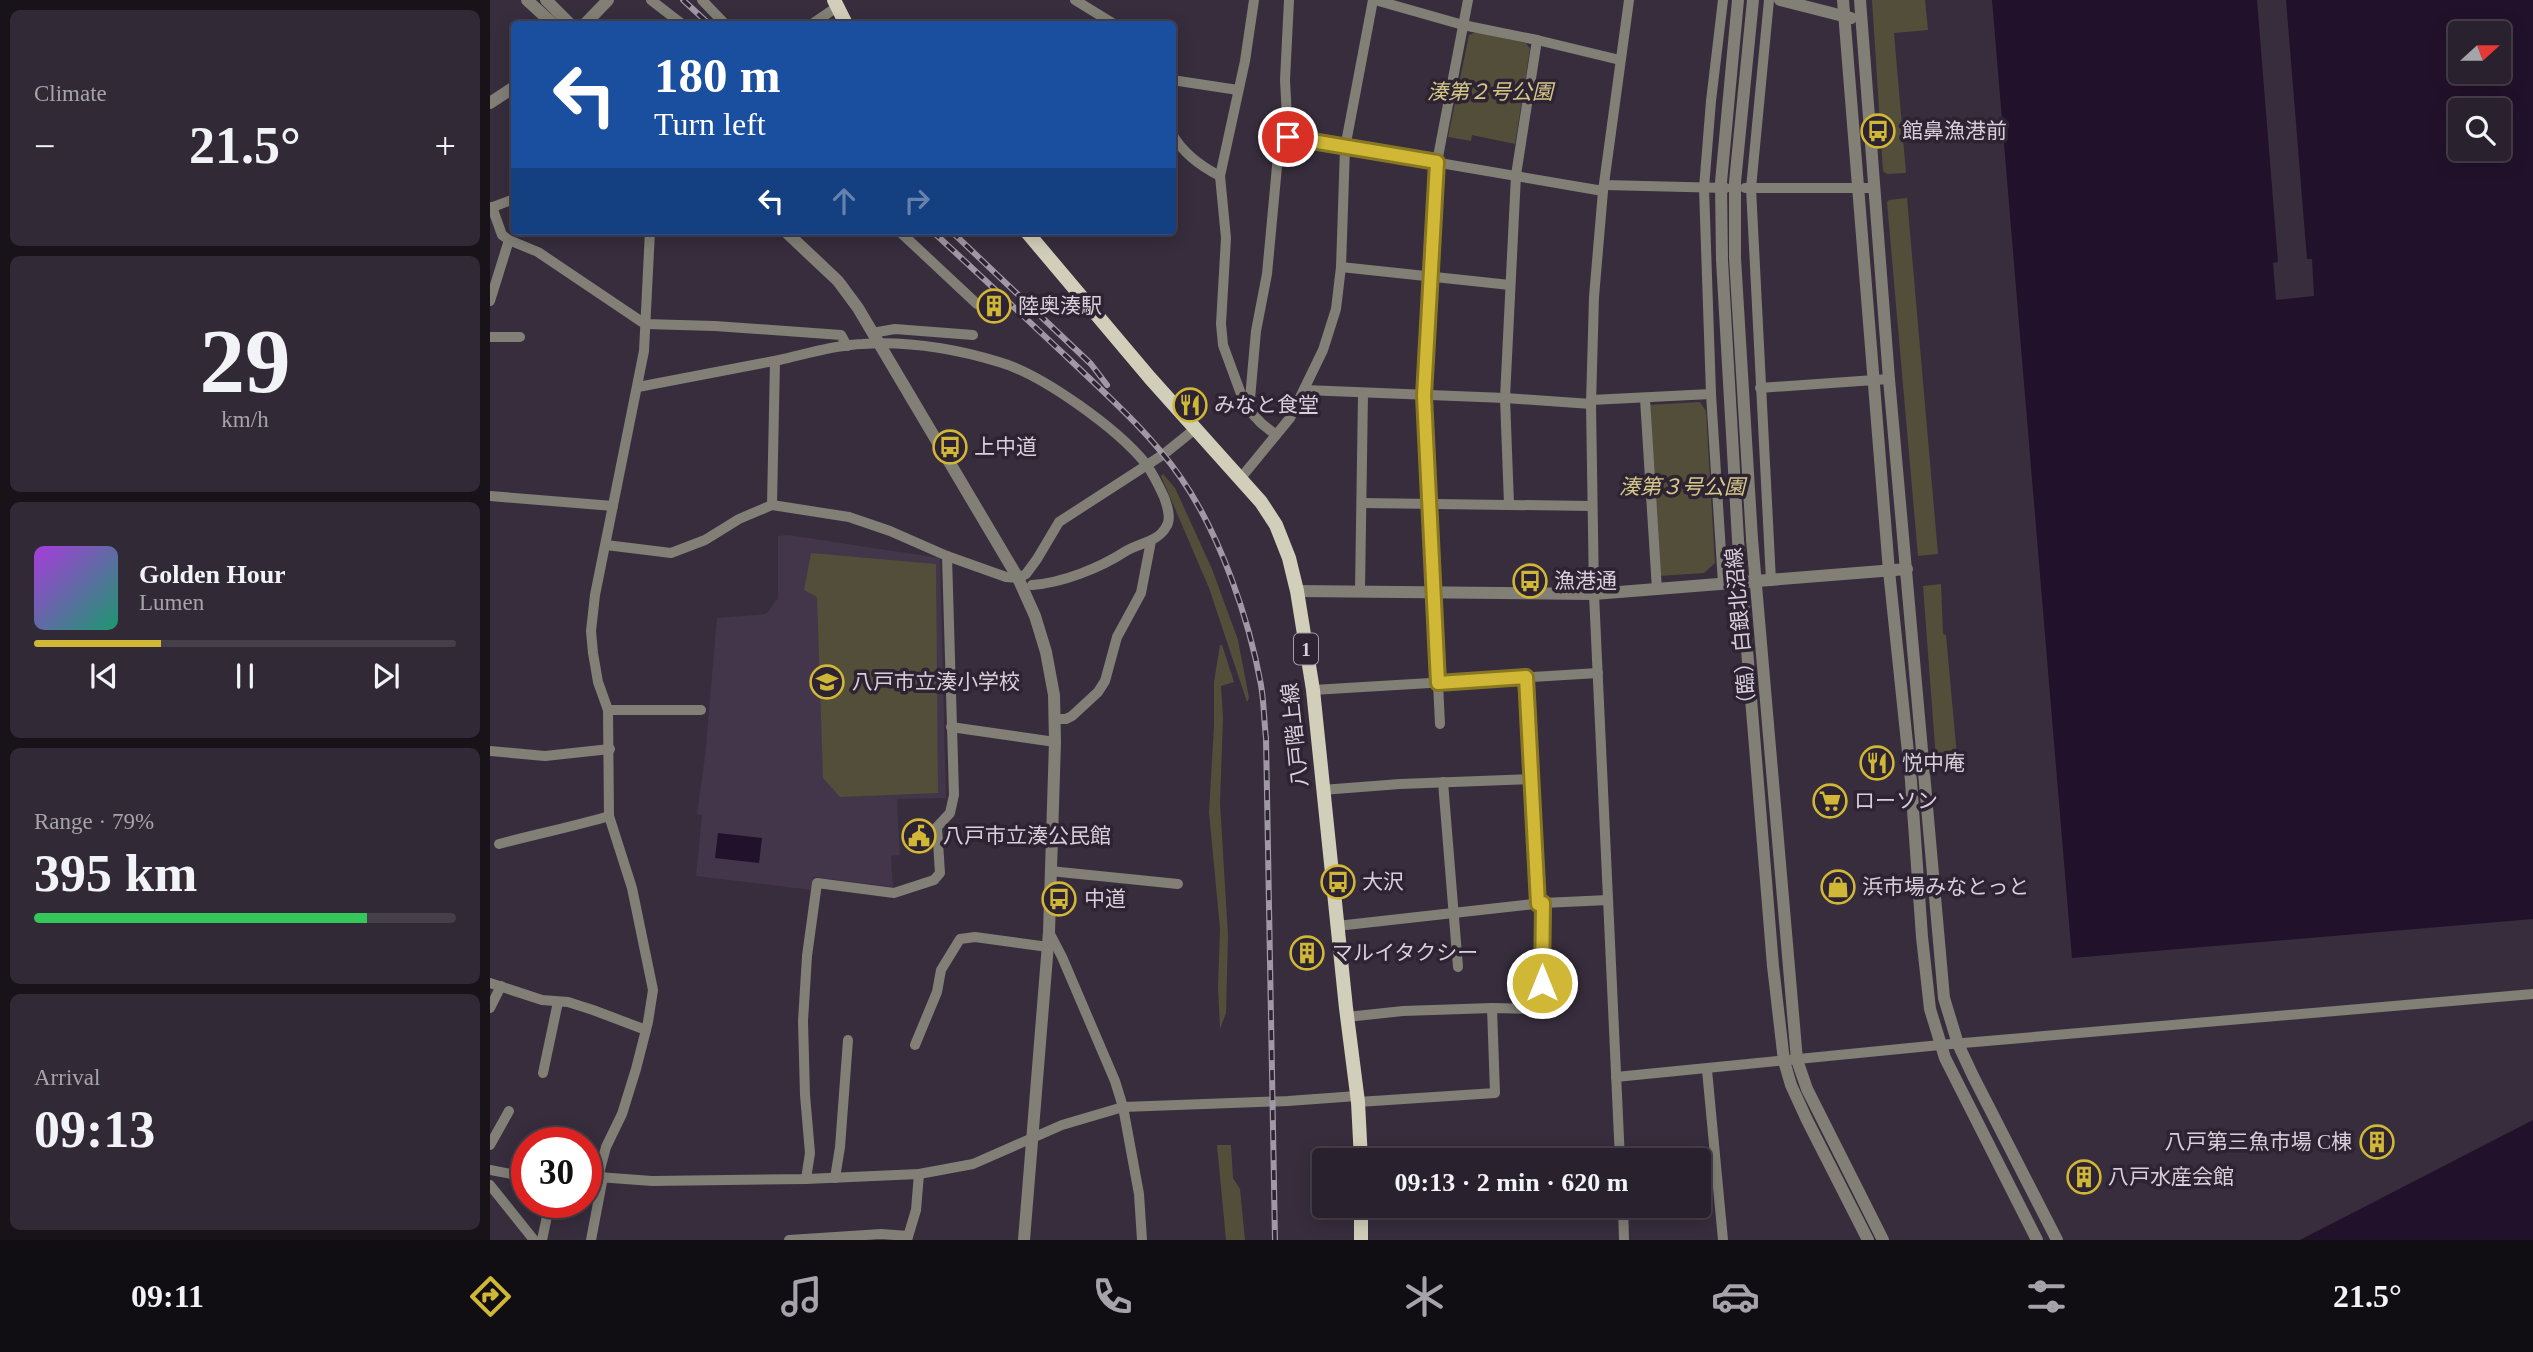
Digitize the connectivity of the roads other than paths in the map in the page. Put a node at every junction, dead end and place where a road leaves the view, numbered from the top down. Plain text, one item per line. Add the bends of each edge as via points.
1 (527, 0) edge
2 (546, 0) edge
3 (608, 0) edge
4 (651, 0) edge
5 (702, 0) edge
6 (1075, 0) edge
7 (1254, 0) edge
8 (1289, 0) edge
9 (1374, 0) edge
10 (1468, 0) edge
11 (1629, 0) edge
12 (1723, 0) edge
13 (1738, 0) edge
14 (1753, 0) edge
15 (1769, 0) edge
16 (1780, 0) edge
17 (1843, 0) edge
18 (1860, 0) edge
19 (836, 3) edge
20 (1844, 16) junction
21 (1862, 20) junction
22 (556, 21) edge
23 (589, 21) edge
24 (678, 21) edge
25 (722, 21) edge
26 (815, 21) edge
27 (845, 21) edge
28 (1109, 21) edge
29 (1463, 25) junction
30 (1537, 40) junction
31 (1620, 60) junction
32 (1176, 81) edge
33 (511, 90) edge
34 (1238, 90) junction
35 (490, 103) edge
36 (1288, 137) junction
37 (1176, 139) edge
38 (1345, 148) junction
39 (1437, 162) junction
40 (1516, 175) junction
41 (1220, 176) junction
42 (1604, 188) junction
43 (1704, 188) junction
44 (1751, 188) junction
45 (1867, 188) junction
46 (511, 200) edge
47 (491, 207) edge
48 (650, 235) edge
49 (789, 235) edge
50 (903, 235) edge
51 (1029, 235) edge
52 (509, 240) junction
53 (1341, 267) junction
54 (1430, 278) junction
55 (1510, 285) junction
56 (490, 301) edge
57 (977, 304) dead end
58 (645, 324) junction
59 (973, 335) dead end
60 (490, 337) edge
61 (520, 337) dead end
62 (875, 338) junction
63 (848, 346) junction
64 (775, 361) junction
65 (1882, 380) junction
66 (638, 387) junction
67 (1759, 388) junction
68 (1305, 390) junction
69 (1363, 394) junction
70 (1712, 394) junction
71 (1424, 396) junction
72 (1505, 398) junction
73 (1645, 399) junction
74 (1591, 402) junction
75 (1249, 410) junction
76 (1195, 429) junction
77 (1276, 435) junction
78 (1146, 465) junction
79 (1240, 479) junction
80 (490, 496) edge
81 (1362, 503) junction
82 (1509, 504) junction
83 (772, 505) junction
84 (1429, 505) junction
85 (613, 506) junction
86 (1592, 506) junction
87 (1151, 541) junction
88 (606, 545) junction
89 (947, 556) junction
90 (1907, 569) junction
91 (1889, 571) junction
92 (1018, 578) junction
93 (1771, 581) junction
94 (1755, 582) junction
95 (1741, 583) junction
96 (1723, 584) junction
97 (1032, 585) dead end
98 (1360, 590) junction
99 (1657, 590) junction
100 (1297, 591) junction
101 (1434, 593) junction
102 (1594, 594) junction
103 (1598, 673) junction
104 (1526, 677) junction
105 (1438, 683) junction
106 (1313, 690) junction
107 (608, 710) junction
108 (701, 710) dead end
109 (1054, 719) junction
110 (1440, 724) dead end
111 (951, 727) junction
112 (1055, 742) junction
113 (610, 749) junction
114 (490, 751) edge
115 (1532, 779) junction
116 (1443, 782) junction
117 (1322, 790) junction
118 (608, 816) junction
119 (499, 844) dead end
120 (1050, 871) junction
121 (1178, 884) dead end
122 (1608, 900) junction
123 (1541, 903) junction
124 (1452, 914) junction
125 (1337, 926) junction
126 (1049, 932) junction
127 (1048, 947) junction
128 (1458, 967) dead end
129 (495, 984) edge
130 (2533, 994) edge
131 (558, 1002) junction
132 (490, 1008) edge
133 (1492, 1008) junction
134 (1347, 1017) junction
135 (646, 1030) junction
136 (848, 1040) dead end
137 (1958, 1044) junction
138 (915, 1045) dead end
139 (1941, 1045) junction
140 (1797, 1060) junction
141 (1784, 1061) junction
142 (1707, 1070) junction
143 (543, 1073) dead end
144 (1616, 1077) junction
145 (1358, 1099) junction
146 (1123, 1107) junction
147 (509, 1111) dead end
148 (1032, 1140) junction
149 (490, 1145) edge
150 (1360, 1148) edge
151 (1619, 1148) edge
152 (490, 1170) edge
153 (602, 1171) edge
154 (511, 1174) edge
155 (919, 1174) junction
156 (602, 1177) edge
157 (835, 1178) junction
158 (806, 1179) junction
159 (490, 1185) edge
160 (547, 1218) edge
161 (594, 1218) edge
162 (1361, 1218) edge
163 (1623, 1218) edge
164 (527, 1238) edge
165 (908, 1238) edge
166 (542, 1240) edge
167 (591, 1240) edge
168 (789, 1240) edge
169 (1024, 1240) edge
170 (1142, 1240) edge
171 (1361, 1240) edge
172 (1624, 1240) edge
173 (1723, 1240) edge
174 (1868, 1240) edge
175 (1883, 1240) edge
176 (2037, 1240) edge
177 (2057, 1240) edge

1 - 22 street
2 - 22 street
3 - 23 street
4 - 24 street
5 - 25 street
6 - 28 street
7 - 34 street
8 - 36 street
9 - 29 street
9 - 38 street
10 - 29 street
11 - 31 street
12 - 43 street
13 - 95 street, （臨）白銀北沼線, bridge via 1721,183
14 - 94 street, （臨）白銀北沼線, bridge via 1735,182 1735,258
15 - 44 street
16 - 20 street
17 - 20 street
18 - 21 street
19 - 26 street
19 - 27 main road
20 - 21 street
20 - 45 street
21 - 45 street
29 - 30 street
29 - 39 street
30 - 31 street
30 - 40 street
31 - 42 street
32 - 34 street
33 - 35 street
34 - 41 street
36 - 38 street
36 - 75 street via 1279,145
37 - 41 street via 1202,167
38 - 39 street
38 - 53 street
39 - 40 street
39 - 54 street
40 - 42 street
40 - 55 street
41 - 75 street via 1226,237 1223,345
42 - 43 street
42 - 74 street
43 - 44 street
43 - 70 street
44 - 45 street
44 - 67 street
45 - 65 street
46 - 47 street
47 - 52 street via 502,235
48 - 58 street
49 - 62 street via 838,281
50 - 57 street
51 - 76 main road, 八戸階上線 / 1
52 - 56 street
52 - 58 street via 538,252
53 - 54 street
53 - 68 street via 1336,309
54 - 55 street
54 - 71 street
55 - 72 street
58 - 63 street via 841,335
58 - 66 street
59 - 62 street via 895,330
60 - 61 street
62 - 63 street
62 - 78 street via 1000,362 1026,373 1123,440
62 - 92 street
63 - 64 street
64 - 66 street
64 - 83 street
65 - 67 street
65 - 90 street
65 - 91 street
66 - 85 street
67 - 93 street
68 - 69 street
68 - 77 street
69 - 71 street
69 - 81 street
70 - 73 street
70 - 96 street
71 - 72 street
71 - 84 street
72 - 74 street
72 - 82 street
73 - 74 street
73 - 99 street
74 - 86 street
75 - 77 street
76 - 78 street
76 - 79 main road, 八戸階上線 / 1
77 - 79 street
78 - 87 street via 1165,500 1169,519 1167,527
78 - 92 street via 1059,523 1026,574
79 - 100 main road, 八戸階上線 / 1 via 1276,524
80 - 85 street
81 - 84 street
81 - 98 street
82 - 84 street
82 - 86 street
83 - 88 street via 671,553
83 - 89 street via 849,517
84 - 101 street
85 - 88 street
86 - 102 street
87 - 97 street via 1057,582
87 - 109 street via 1141,593 1117,636 1105,681 1072,716
88 - 107 street via 591,631 598,682
89 - 92 street
89 - 111 street
90 - 91 street
90 - 137 street via 1940,968
91 - 93 street
91 - 139 street via 1922,937 1930,1009
92 - 109 street via 1046,652
93 - 94 street
94 - 95 street
94 - 140 street, （臨）白銀北沼線
95 - 96 street
95 - 141 street, （臨）白銀北沼線
96 - 99 street
98 - 100 street
98 - 101 street
99 - 102 street
100 - 106 main road, 八戸階上線 / 1
101 - 102 street
101 - 105 street
102 - 103 street
103 - 104 street
103 - 122 street
104 - 105 street
104 - 115 street
105 - 106 street
105 - 110 street
106 - 117 main road, 八戸階上線 / 1
107 - 108 street
107 - 113 street
109 - 112 street
111 - 112 street
111 - 158 street via 954,795 950,813 937,827 940,873 934,880 894,893 817,883 803,1021 810,1153
112 - 120 street
113 - 114 street via 545,756
113 - 118 street
115 - 116 street
115 - 123 street
116 - 117 street
116 - 124 street
117 - 125 main road, 八戸階上線 / 1
118 - 119 street
118 - 135 street via 632,888 653,990
120 - 121 street
120 - 126 street
122 - 123 street
122 - 144 street
123 - 124 street
123 - 133 street via 1542,1009
124 - 125 street
124 - 128 street
125 - 134 main road, 八戸階上線 / 1
126 - 127 street
126 - 146 street
127 - 138 street via 960,939 942,971
127 - 148 street
129 - 131 street
129 - 132 street
130 - 137 street
131 - 135 street
131 - 143 street
133 - 134 street
133 - 145 street via 1495,1093
134 - 145 main road, 八戸階上線 / 1
135 - 153 street
136 - 157 street
137 - 139 street
137 - 177 street
139 - 140 street
139 - 176 street
140 - 141 street
140 - 175 street, （臨）白銀北沼線
141 - 142 street
141 - 174 street, （臨）白銀北沼線 via 1807,1120
142 - 144 street
142 - 173 street
144 - 151 street
145 - 146 street
145 - 150 main road, 八戸階上線 / 1
146 - 148 street via 1062,1125
146 - 170 street via 1139,1194
147 - 149 street
148 - 155 street via 973,1164
148 - 169 street
152 - 154 street
155 - 157 street
155 - 165 street
156 - 158 street
157 - 158 street
159 - 164 street
160 - 166 street
161 - 167 street
162 - 171 main road
163 - 172 street
165 - 168 street via 881,1234

